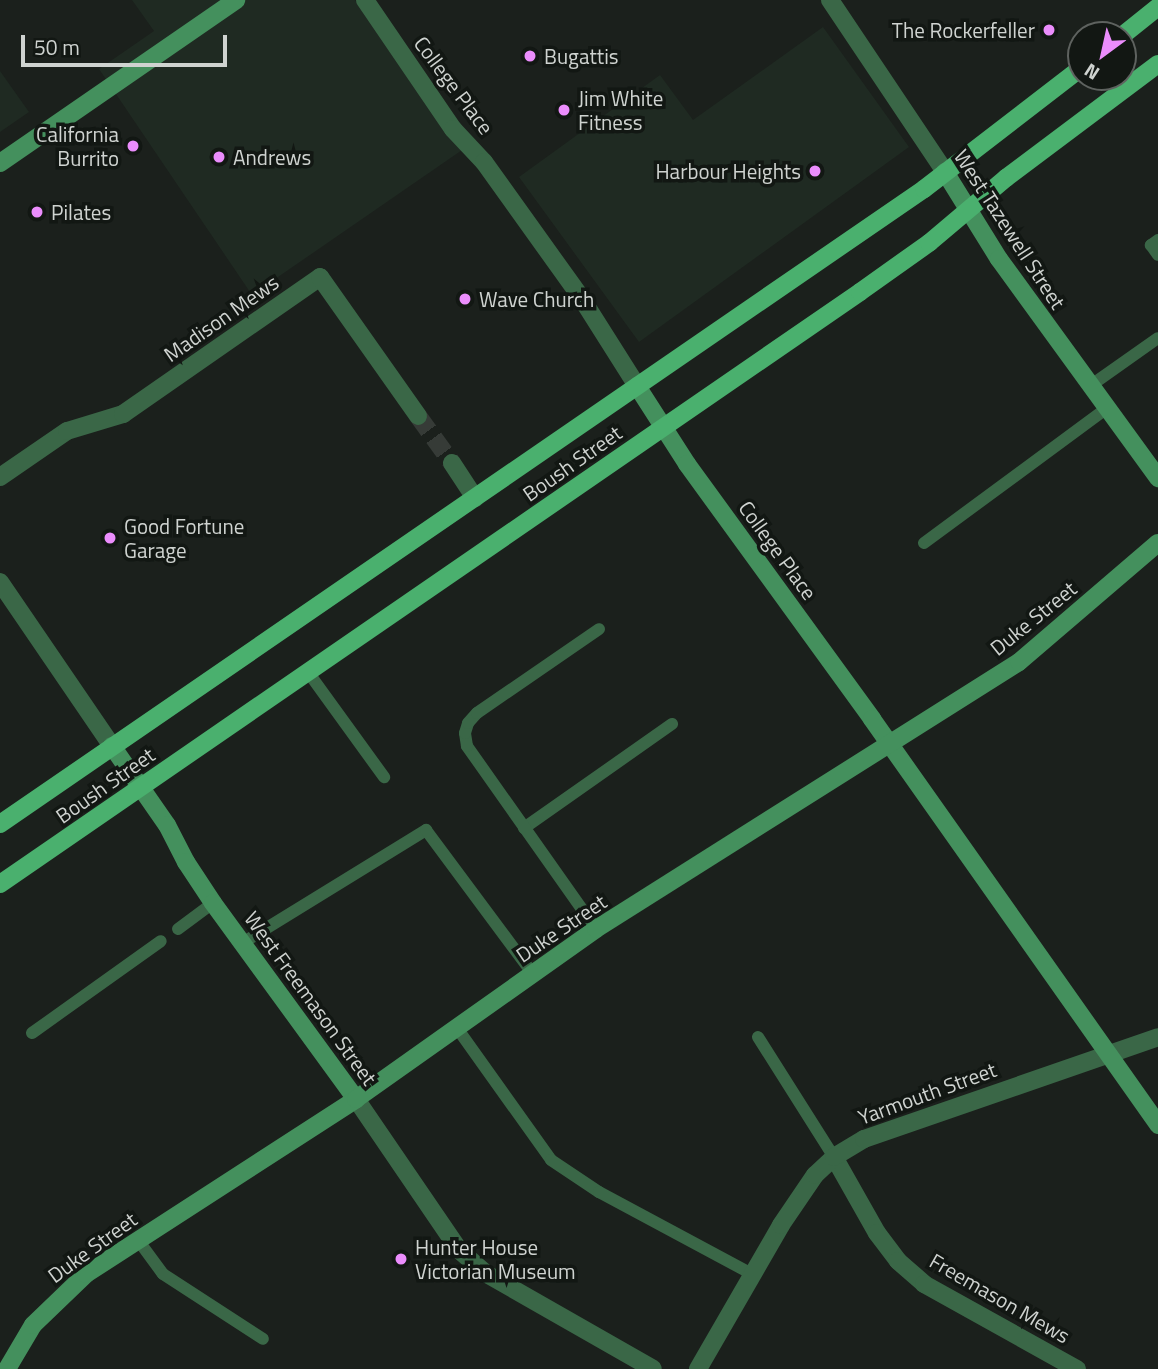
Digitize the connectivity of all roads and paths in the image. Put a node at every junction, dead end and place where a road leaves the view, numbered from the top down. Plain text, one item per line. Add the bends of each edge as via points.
1 (236, 0) edge
2 (365, 0) edge
3 (830, 0) edge
4 (1158, 8) edge
5 (1137, 24) edge
6 (1158, 64) edge
7 (1067, 79) edge
8 (0, 163) edge
9 (945, 172) junction
10 (968, 210) junction
11 (1158, 240) edge
12 (1158, 255) edge
13 (1158, 338) edge
14 (637, 386) junction
15 (1090, 386) junction
16 (1106, 409) junction
17 (418, 416) tunnel mouth
18 (664, 428) junction
19 (452, 463) tunnel mouth
20 (0, 477) edge
21 (1158, 478) edge
22 (475, 498) junction
23 (925, 543) dead end
24 (1158, 543) edge
25 (0, 582) edge
26 (599, 629) dead end
27 (308, 672) junction
28 (672, 724) dead end
29 (890, 744) junction
30 (113, 746) junction
31 (384, 777) dead end
32 (141, 788) junction
33 (0, 824) edge
34 (524, 828) junction
35 (0, 884) edge
36 (214, 903) junction
37 (178, 929) dead end
38 (596, 929) junction
39 (161, 941) dead end
40 (244, 942) junction
41 (533, 974) junction
42 (457, 1028) junction
43 (32, 1033) dead end
44 (758, 1037) dead end
45 (1158, 1037) edge
46 (1106, 1054) junction
47 (356, 1099) junction
48 (1158, 1125) edge
49 (834, 1157) junction
50 (138, 1240) junction
51 (752, 1274) junction
52 (263, 1339) dead end
53 (7, 1369) edge
54 (653, 1369) edge
55 (698, 1369) edge
56 (1077, 1369) edge

1 - 8 street
2 - 14 street, College Place via 453,130 484,162 582,299
3 - 9 street, West Tazewell Street
4 - 5 main road
6 - 10 main road, Boush Street
7 - 9 main road, Boush Street
9 - 10 street, West Tazewell Street
9 - 14 main road, Boush Street
10 - 15 street, West Tazewell Street
10 - 18 main road, Boush Street via 892,270
11 - 12 lane via 1151,245
13 - 15 lane
14 - 18 street, College Place
14 - 22 main road, Boush Street
15 - 16 street, West Tazewell Street
16 - 21 street, West Tazewell Street
16 - 23 lane
17 - 20 street, Madison Mews via 320,277 123,414 67,431
18 - 27 main road, Boush Street
18 - 29 street, College Place
19 - 22 street
22 - 30 main road, Boush Street
24 - 29 street, Duke Street via 1019,662
25 - 30 street, West Freemason Street
26 - 34 lane via 468,723 467,746
27 - 31 lane
27 - 32 main road, Boush Street
28 - 34 lane
29 - 38 street, Duke Street
29 - 46 street, College Place
30 - 32 street, West Freemason Street
30 - 33 main road, Boush Street
32 - 35 main road, Boush Street
32 - 36 street, West Freemason Street
34 - 38 lane
36 - 37 lane
36 - 40 street, West Freemason Street
38 - 41 street, Duke Street
39 - 43 lane
40 - 41 lane via 426,830
40 - 47 street, West Freemason Street
41 - 42 street, Duke Street
42 - 47 street, Duke Street
42 - 51 lane via 551,1160 599,1192
44 - 49 lane
45 - 46 street, Yarmouth Street
46 - 48 street, College Place
46 - 49 street, Yarmouth Street via 864,1139
47 - 50 street, Duke Street
47 - 54 street, West Freemason Street via 459,1250 485,1273
49 - 51 street, Yarmouth Street via 815,1175
49 - 56 street, Freemason Mews via 877,1233 898,1261 924,1284
50 - 52 lane via 163,1273
50 - 53 street, Duke Street via 56,1300 33,1325
51 - 55 street, Yarmouth Street

